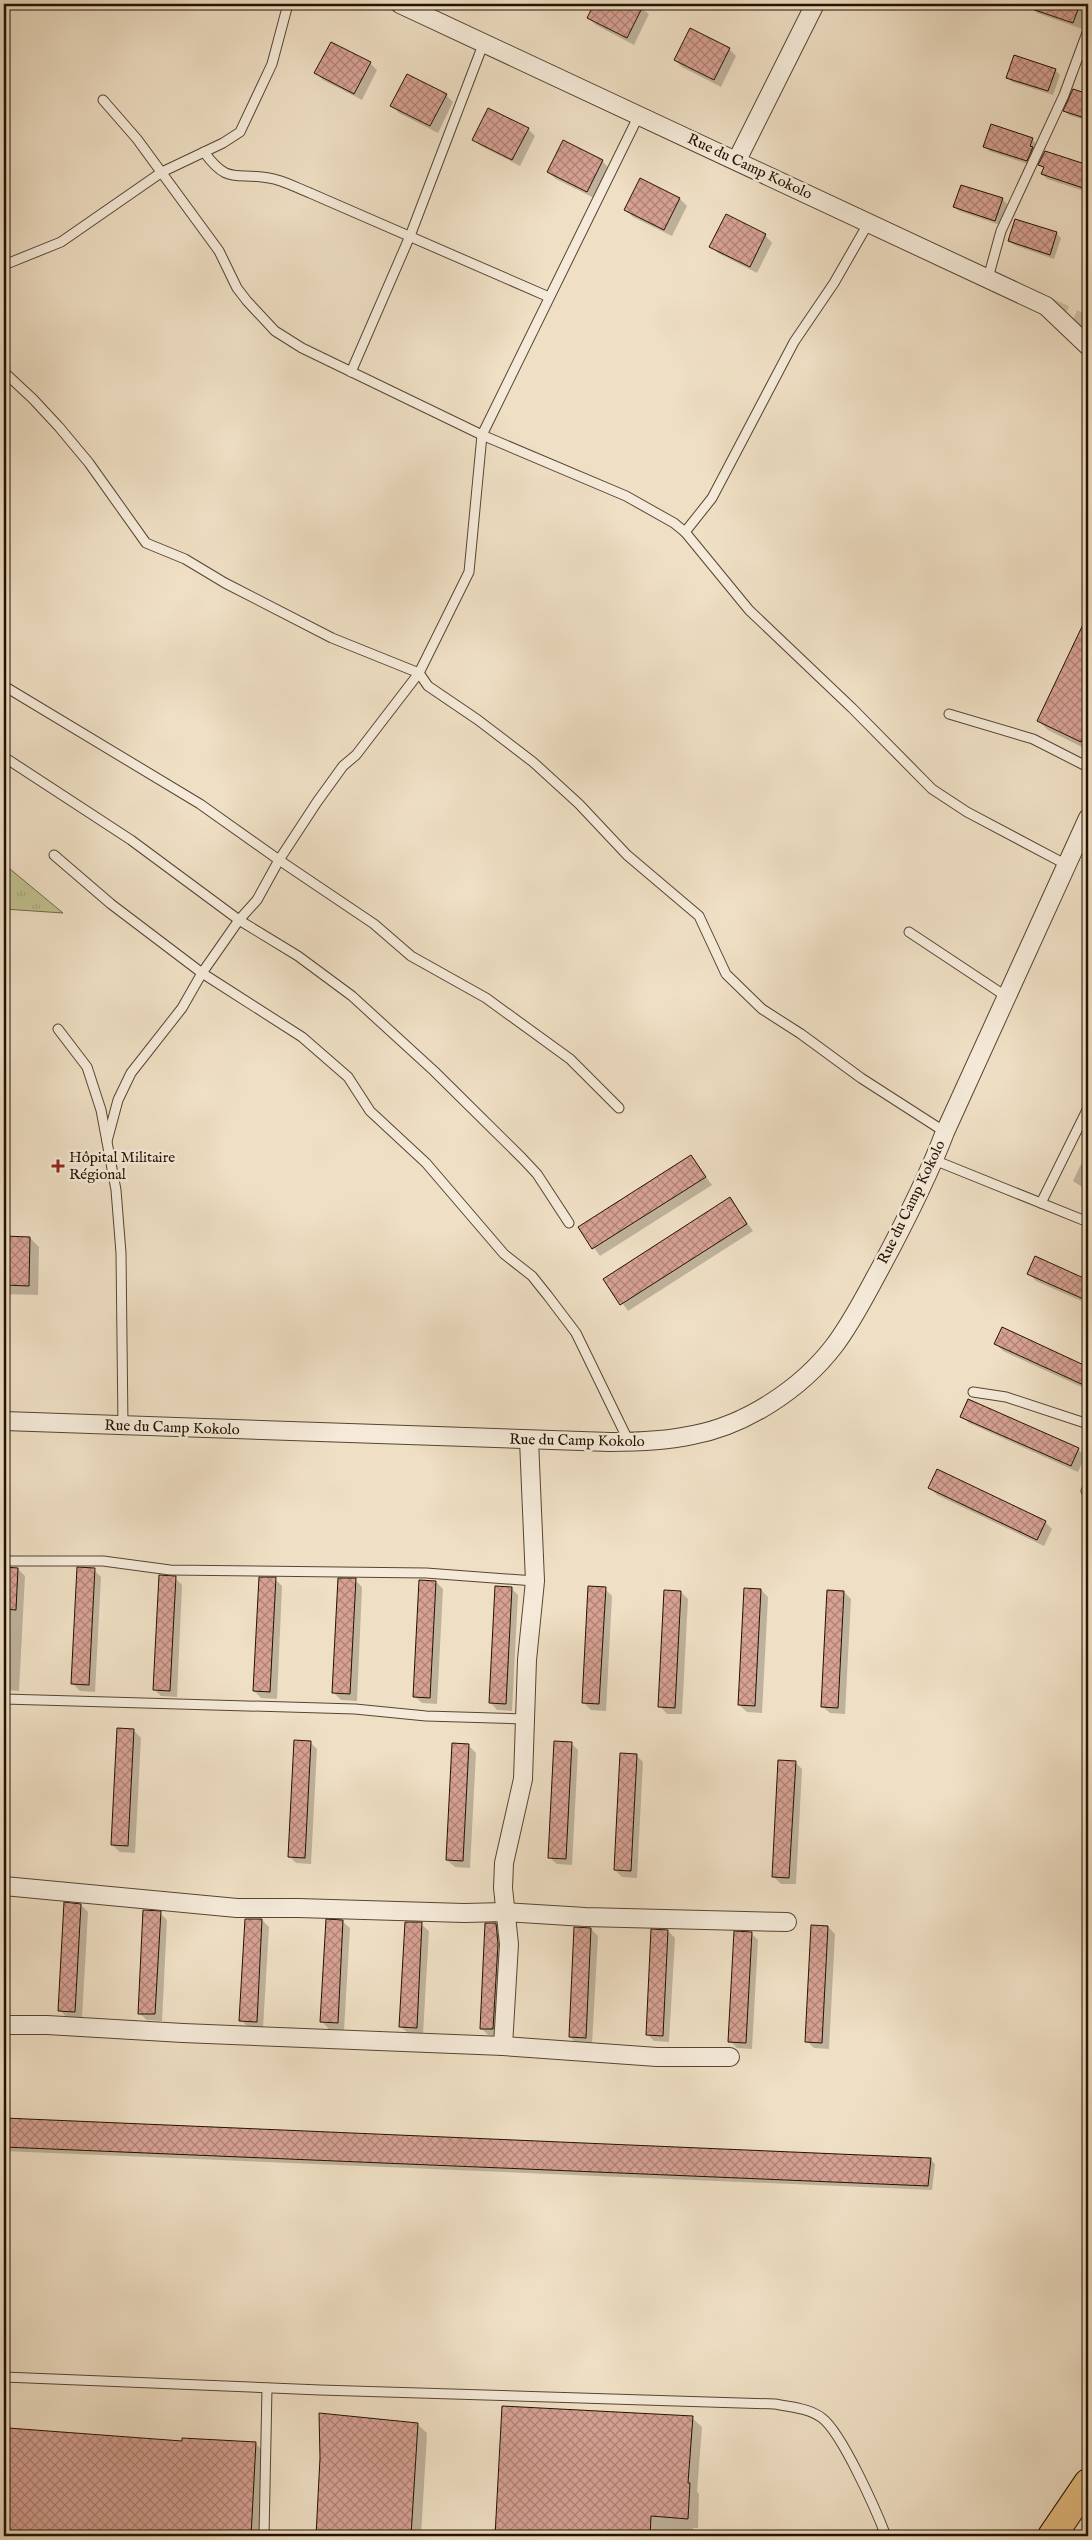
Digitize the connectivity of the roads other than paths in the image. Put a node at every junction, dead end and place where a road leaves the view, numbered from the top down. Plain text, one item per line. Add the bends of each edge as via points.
1 (288, 4) edge
2 (400, 4) edge
3 (815, 4) edge
4 (1088, 30) edge
5 (484, 42) junction
6 (103, 100) dead end
7 (639, 115) junction
8 (204, 152) junction
9 (737, 160) junction
10 (162, 172) junction
11 (869, 222) junction
12 (410, 236) junction
13 (4, 265) edge
14 (988, 278) junction
15 (549, 298) junction
16 (1088, 346) edge
17 (4, 372) edge
18 (351, 372) junction
19 (482, 436) junction
20 (685, 532) junction
21 (418, 673) junction
22 (4, 686) edge
23 (949, 714) dead end
24 (4, 757) edge
25 (1088, 767) edge
26 (1088, 818) edge
27 (54, 855) dead end
28 (279, 860) junction
29 (1067, 865) junction
30 (239, 920) junction
31 (908, 932) dead end
32 (202, 972) junction
33 (1007, 997) junction
34 (58, 1029) dead end
35 (619, 1108) dead end
36 (1088, 1108) edge
37 (945, 1132) junction
38 (107, 1141) junction
39 (934, 1160) junction
40 (1041, 1203) junction
41 (1088, 1222) edge
42 (569, 1223) dead end
43 (973, 1392) dead end
44 (4, 1420) edge
45 (1088, 1424) edge
46 (123, 1426) junction
47 (529, 1440) junction
48 (629, 1442) junction
49 (4, 1561) edge
50 (534, 1581) junction
51 (4, 1699) edge
52 (524, 1719) junction
53 (4, 1886) edge
54 (505, 1912) junction
55 (787, 1922) dead end
56 (4, 2025) edge
57 (503, 2046) junction
58 (730, 2057) dead end
59 (4, 2377) edge
60 (267, 2388) junction
61 (1088, 2482) edge
62 (264, 2536) edge
63 (886, 2536) edge
64 (1052, 2536) edge

1 - 8 lane via 272,64 244,126 234,137
2 - 5 street, Rue du Camp Kokolo
3 - 9 street
4 - 14 lane via 1064,95 1000,231
5 - 7 street, Rue du Camp Kokolo
5 - 12 lane
6 - 10 lane
7 - 9 street, Rue du Camp Kokolo
7 - 15 lane
8 - 10 lane
8 - 12 lane via 214,166 228,174 270,178
9 - 11 street, Rue du Camp Kokolo
10 - 13 lane via 61,242
10 - 18 lane via 219,251 237,288 260,316 275,331 302,348
11 - 14 street, Rue du Camp Kokolo
11 - 20 lane via 834,283 794,342 712,498
12 - 15 lane
12 - 18 lane
14 - 16 street, Rue du Camp Kokolo via 1046,306
15 - 19 lane
17 - 21 lane via 59,427 146,542 332,638
18 - 19 lane
19 - 20 lane via 626,496
19 - 21 lane via 469,572
20 - 29 lane via 749,610 932,790
21 - 28 lane via 356,755 343,766
21 - 37 lane via 428,686 534,762 627,855 699,916 726,974 756,1004
22 - 28 lane via 200,804
23 - 25 lane via 1033,739
24 - 30 lane via 131,840
26 - 29 street, Rue du Camp Kokolo
27 - 32 lane via 111,904
28 - 30 lane via 256,900
28 - 35 lane via 374,924 410,956 486,998 570,1059
29 - 33 street, Rue du Camp Kokolo
30 - 32 lane
30 - 42 lane via 298,956 352,996 434,1071 537,1174
31 - 33 lane
32 - 38 lane via 182,1008 131,1073 118,1100
32 - 48 lane via 302,1037 348,1077 370,1111 426,1164 504,1254 532,1276 576,1333
33 - 37 street, Rue du Camp Kokolo
34 - 38 lane via 87,1067
36 - 40 lane
37 - 39 street, Rue du Camp Kokolo
38 - 46 lane via 116,1190 121,1253
39 - 40 lane
39 - 48 street, Rue du Camp Kokolo via 849,1325 833,1348 795,1386 766,1406 728,1424 694,1435
40 - 41 lane
43 - 45 lane via 1006,1398
44 - 46 street, Rue du Camp Kokolo
46 - 47 street, Rue du Camp Kokolo
47 - 48 street, Rue du Camp Kokolo
47 - 50 street
49 - 50 lane via 103,1562 170,1570 426,1573
50 - 52 street
51 - 52 lane via 355,1709 426,1716
52 - 54 street via 523,1779 504,1863
53 - 54 street via 237,1908
54 - 55 street
54 - 57 street via 509,1944
56 - 57 street
57 - 58 street via 657,2057
59 - 60 lane
60 - 62 lane
60 - 63 lane via 775,2404 806,2410 822,2418 840,2438
61 - 64 highway

